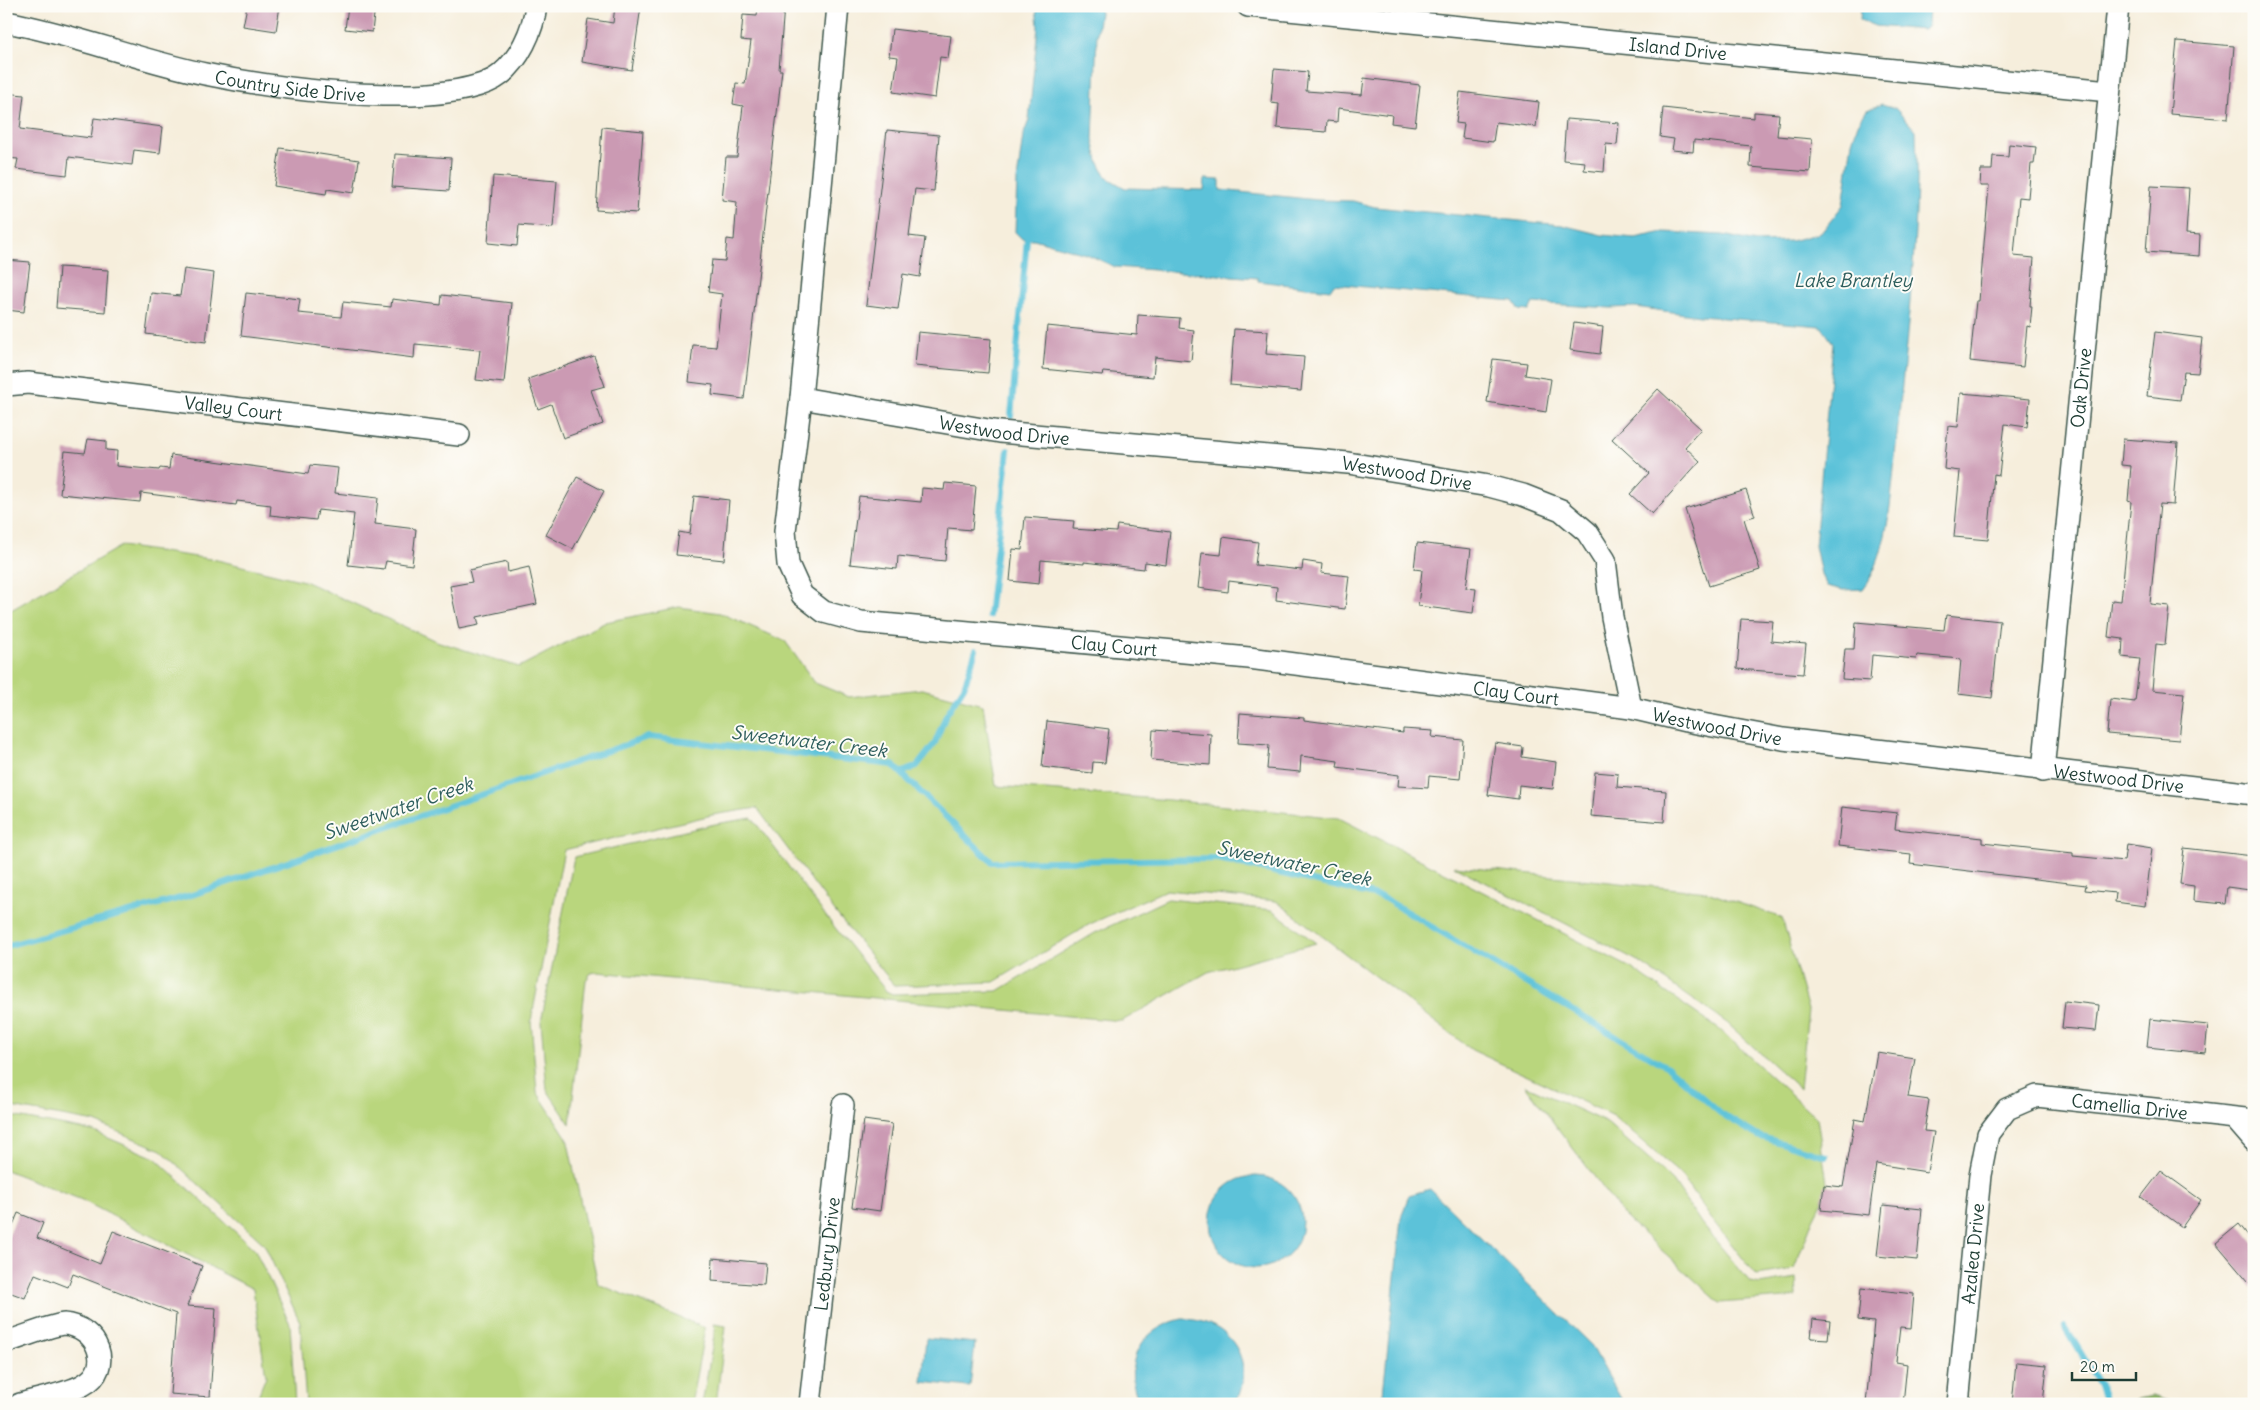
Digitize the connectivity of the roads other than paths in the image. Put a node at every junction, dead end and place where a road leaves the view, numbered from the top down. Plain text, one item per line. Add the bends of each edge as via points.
1 (536, 6) edge
2 (838, 6) edge
3 (1248, 6) edge
4 (2118, 6) edge
5 (6, 22) edge
6 (2109, 91) junction
7 (6, 385) edge
8 (801, 398) junction
9 (459, 435) dead end
10 (1631, 708) junction
11 (2043, 771) junction
12 (2254, 794) edge
13 (843, 1105) dead end
14 (2007, 1110) joint
15 (2245, 1120) edge
16 (2254, 1141) edge
17 (6, 1342) edge
18 (20, 1404) edge
19 (810, 1404) edge
20 (1958, 1404) edge

1 - 5 street, Country Side Drive via 522,50 499,76 471,88 430,94 381,95 282,88 204,74
2 - 8 street
3 - 6 street, Island Drive
4 - 6 street, Oak Drive
6 - 11 street, Oak Drive
7 - 9 street, Valley Court via 28,383
8 - 10 street, Westwood Drive via 1000,432 1348,463 1489,486 1523,495 1561,510 1587,532 1605,560 1612,617
8 - 10 street, Clay Court via 785,531 788,564 802,595 824,612 860,622 1248,658
10 - 11 street, Westwood Drive via 1783,739
11 - 12 street, Westwood Drive
13 - 19 street, Ledbury Drive
14 - 15 street, Camellia Drive via 2037,1096
14 - 20 street, Azalea Drive via 1988,1134 1980,1175
15 - 16 street
17 - 18 street via 63,1324 83,1329 96,1341 100,1361 93,1377 82,1386

